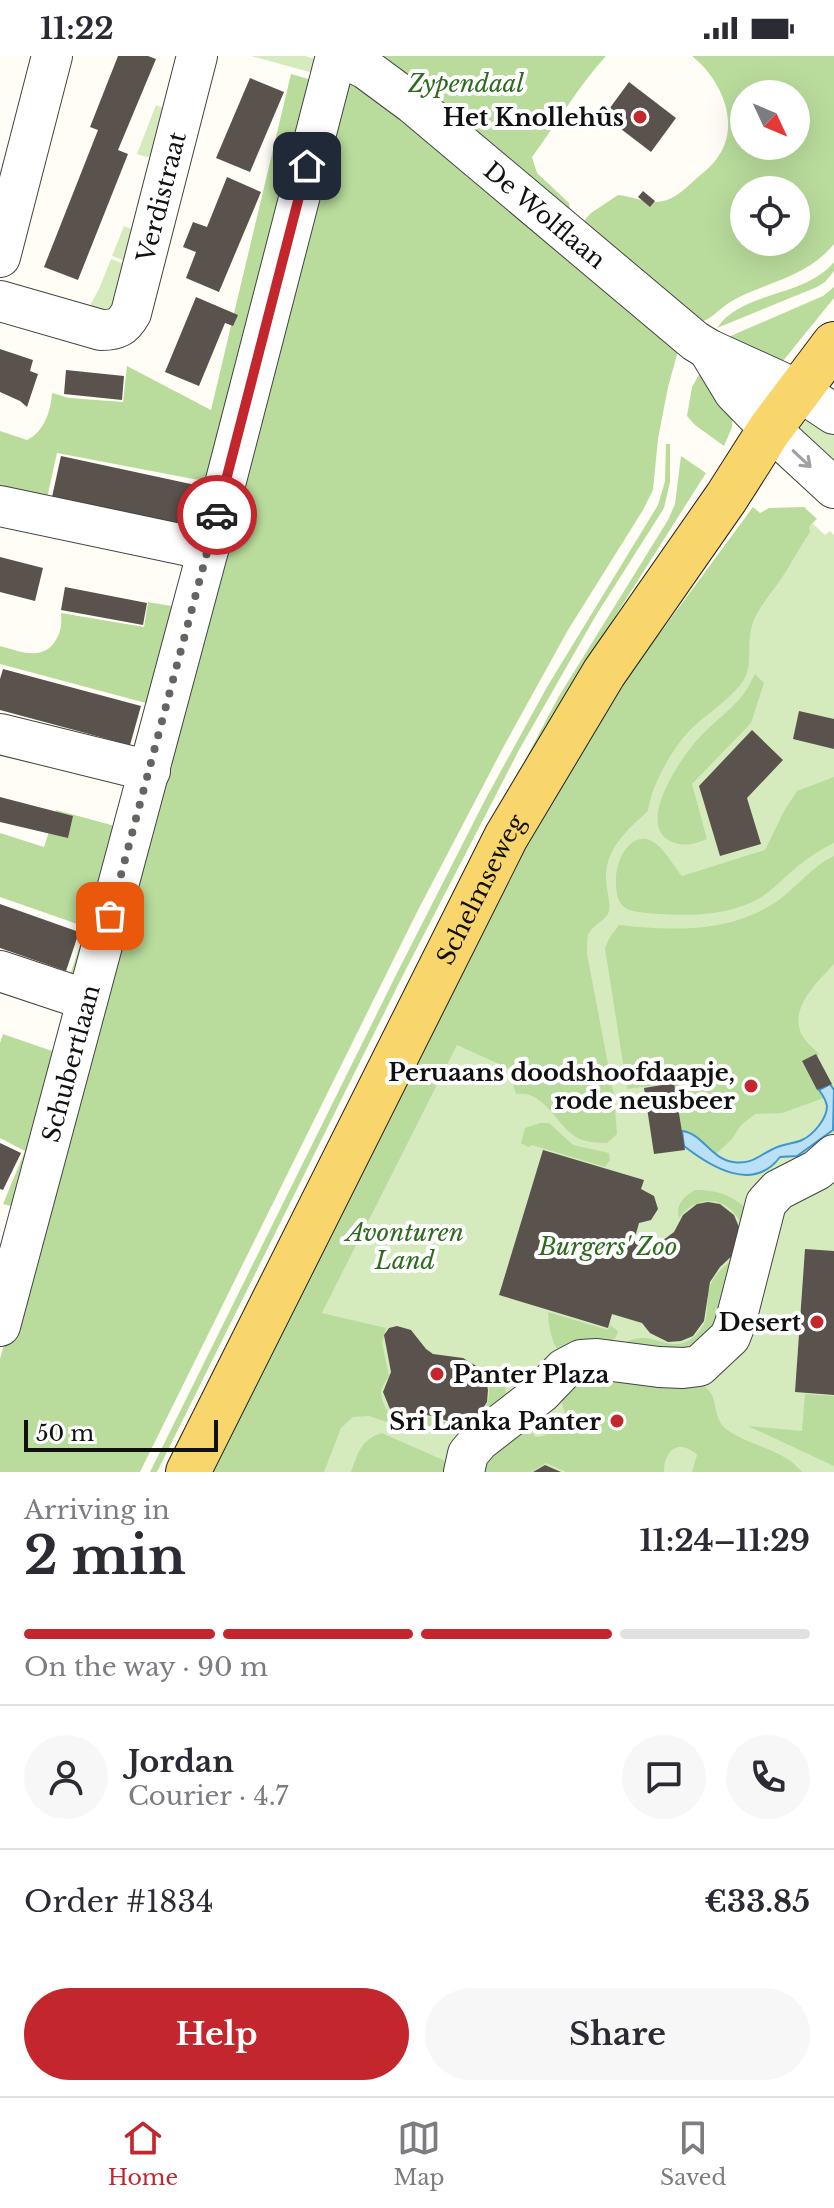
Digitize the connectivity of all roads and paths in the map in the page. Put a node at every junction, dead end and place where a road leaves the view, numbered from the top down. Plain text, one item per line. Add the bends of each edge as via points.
1 (52, 56) edge
2 (197, 56) edge
3 (338, 56) edge
4 (0, 257) edge
5 (0, 301) edge
6 (834, 344) edge
7 (708, 349) junction
8 (798, 390) junction
9 (834, 414) edge
10 (770, 429) junction
11 (834, 488) edge
12 (0, 506) edge
13 (208, 550) junction
14 (0, 734) edge
15 (150, 771) junction
16 (0, 971) edge
17 (87, 1000) junction
18 (834, 1155) edge
19 (15, 1216) edge
20 (0, 1326) edge
21 (188, 1472) edge
22 (464, 1472) edge

1 - 4 street
2 - 5 street, Verdistraat via 125,324 101,330
3 - 7 street, De Wolflaan via 366,69 412,103
3 - 13 street, Schubertlaan
6 - 8 main road, Schelmseweg
7 - 8 street, De Wolflaan
7 - 10 street, De Wolflaan via 734,392
8 - 9 street, De Wolflaan
8 - 10 main road, Schelmseweg
10 -> 11 street, De Wolflaan
10 - 21 main road, Schelmseweg via 604,673 506,837
12 - 13 street
13 - 15 street, Schubertlaan
14 - 15 street
15 - 17 street, Schubertlaan
16 - 17 street
17 - 19 street, Schubertlaan
18 - 22 street via 766,1203 730,1337 699,1366 581,1360 479,1441 468,1454
19 - 20 street, Schubertlaan

